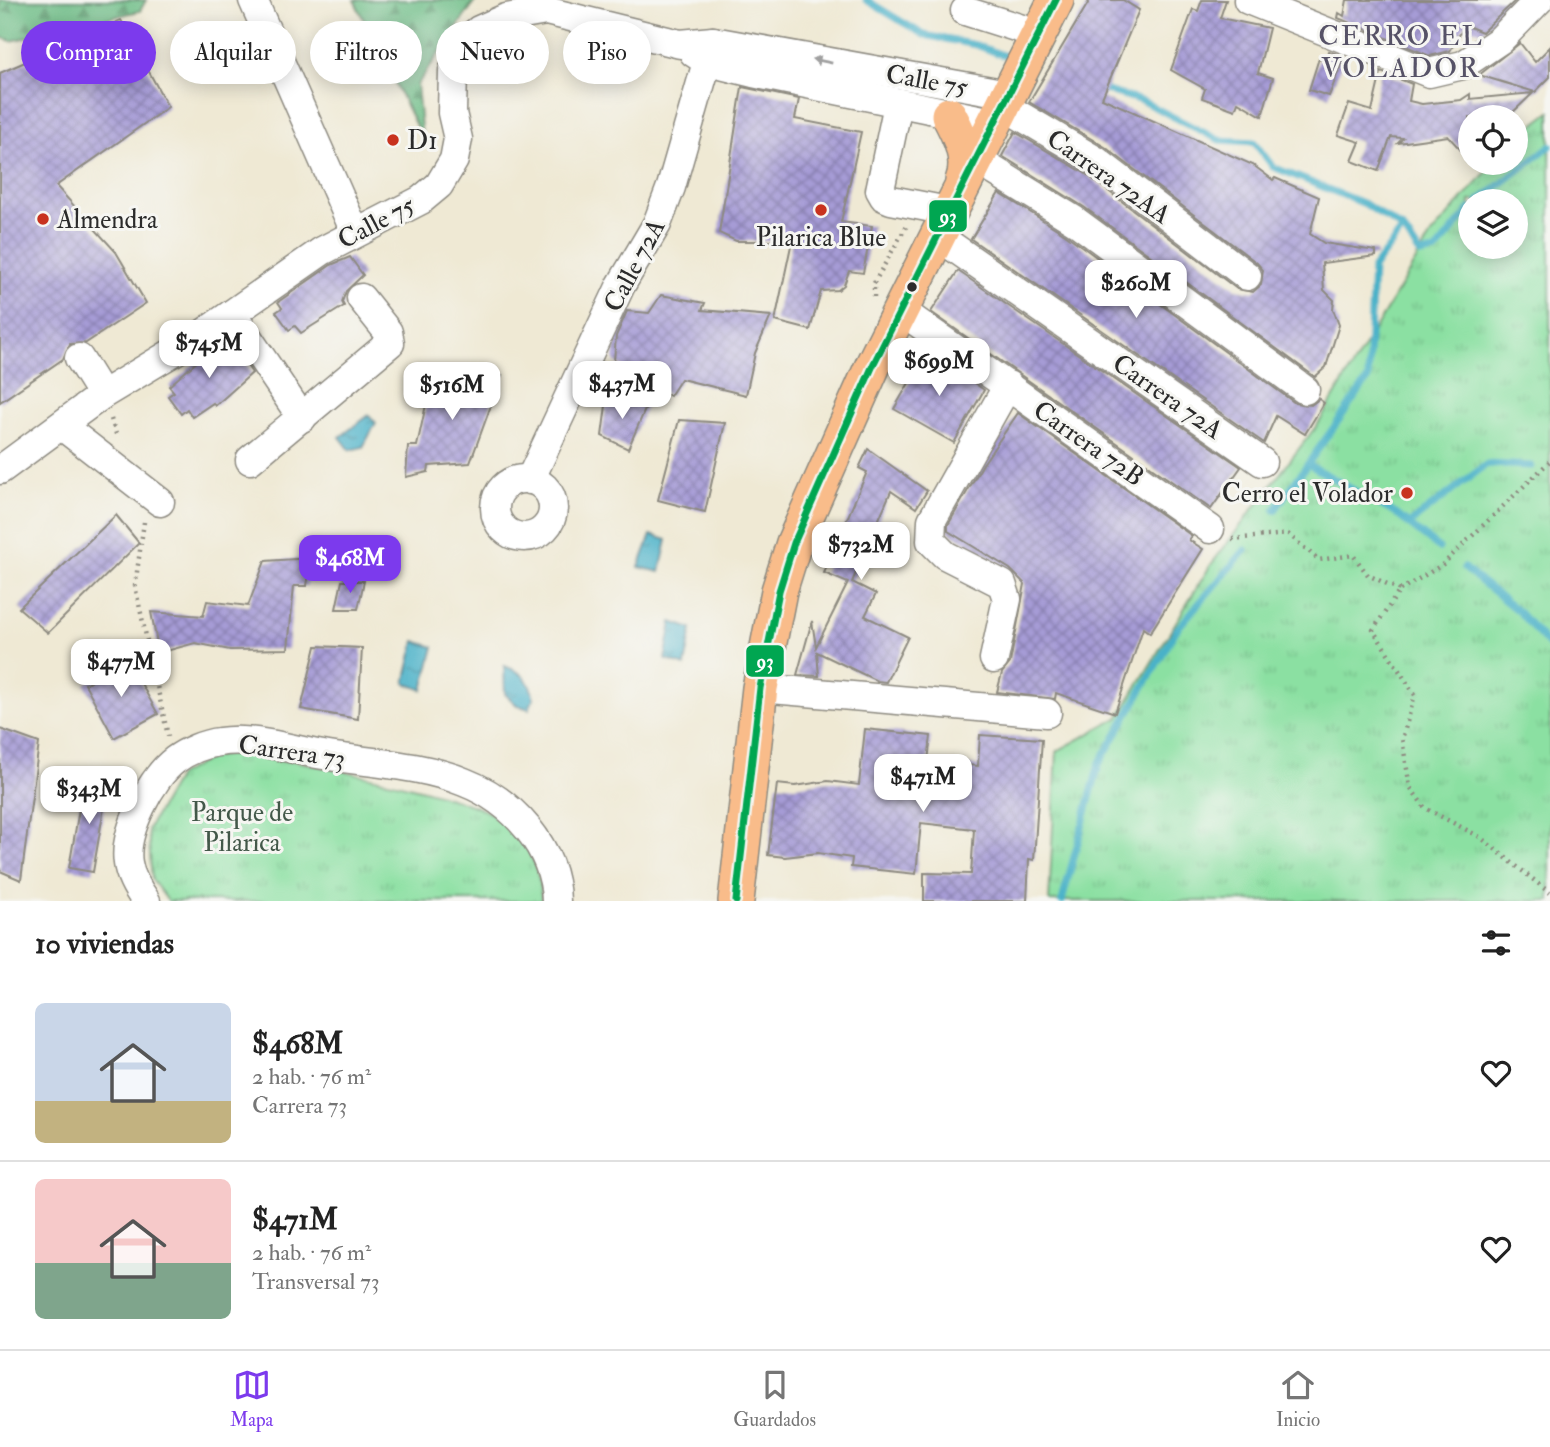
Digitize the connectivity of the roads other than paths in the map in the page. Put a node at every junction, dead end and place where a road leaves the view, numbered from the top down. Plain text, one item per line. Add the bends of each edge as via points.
1 (253, 0) edge
2 (1056, 0) edge
3 (1248, 0) edge
4 (1539, 0) edge
5 (965, 11) dead end
6 (1035, 40) junction
7 (710, 51) junction
8 (861, 82) junction
9 (1005, 100) junction
10 (898, 104) junction
11 (949, 115) junction
12 (975, 159) junction
13 (947, 213) junction
14 (355, 232) junction
15 (1247, 276) dead end
16 (361, 298) dead end
17 (900, 310) junction
18 (232, 314) junction
19 (79, 358) dead end
20 (1008, 385) junction
21 (1306, 390) dead end
22 (102, 395) junction
23 (302, 418) junction
24 (62, 426) junction
25 (250, 460) dead end
26 (1262, 462) dead end
27 (0, 470) edge
28 (530, 480) dead end
29 (160, 502) dead end
30 (1209, 529) road end
31 (994, 659) dead end
32 (760, 688) junction
33 (1047, 713) dead end
34 (146, 901) edge
35 (556, 901) edge
36 (737, 901) edge

1 - 14 street
2 - 6 main road
3 - 4 street via 1429,73 1464,65 1500,40
5 - 6 street
6 - 9 main road
7 - 8 street, Calle 75
7 - 14 street, Calle 75 via 546,11 506,18 479,30 468,39 453,71 450,87 458,139 448,172 421,200
7 - 28 street, Calle 72A via 657,224 621,285
8 - 9 street, Calle 75
8 - 10 street, Calle 75
9 - 11 street, Calle 75
9 - 12 main road
9 - 15 street, Carrera 72AA via 1095,160
10 - 11 street, Calle 75
10 - 13 street via 880,190 891,200
11 - 13 main road via 961,138 966,173
12 - 13 main road
12 - 21 street via 1074,220
13 - 17 main road
13 - 26 street, Carrera 72A
14 - 18 street, Calle 75
16 - 23 street via 388,332 390,343
17 - 20 street, Carrera 72B
17 - 32 main road via 794,543 779,590
18 - 22 street, Calle 75
18 - 23 street
19 - 22 street
20 - 30 street, Carrera 72B
20 - 31 street via 932,520 932,541 945,555 1002,584 1007,599
22 - 24 street, Calle 75
23 - 25 street
24 - 27 street, Calle 75
24 - 29 street
32 - 33 street
32 - 36 main road
34 - 35 street, Carrera 73 via 128,863 129,834 173,761 220,741 405,767 465,782 531,832 550,860

